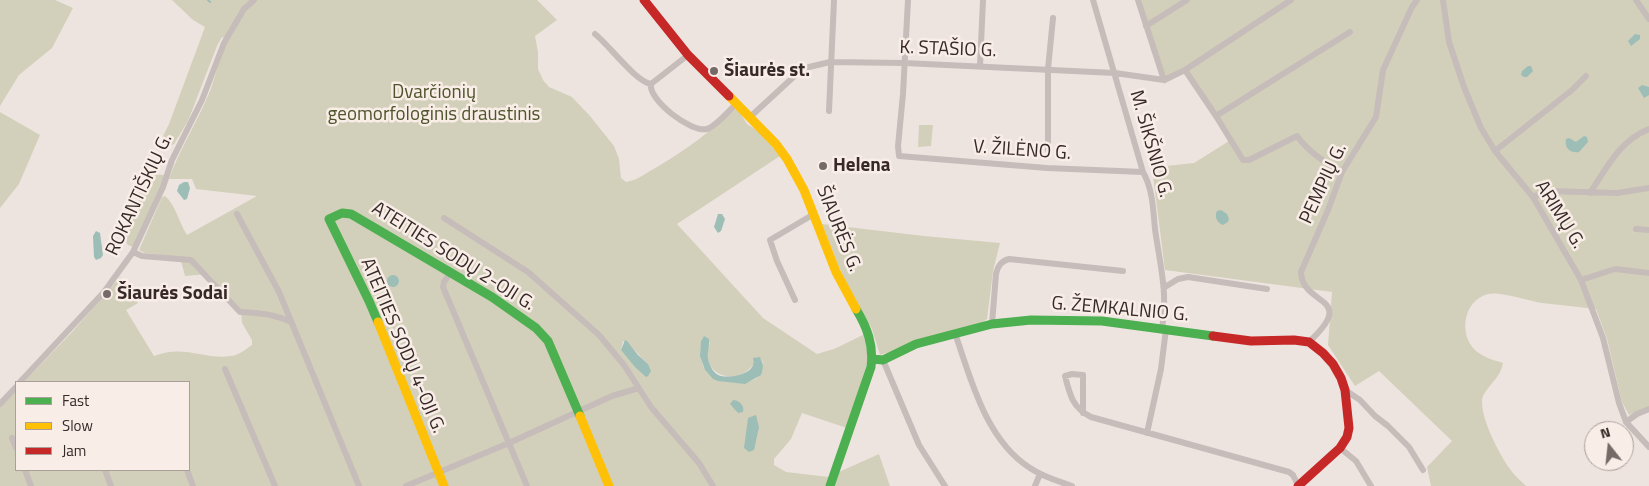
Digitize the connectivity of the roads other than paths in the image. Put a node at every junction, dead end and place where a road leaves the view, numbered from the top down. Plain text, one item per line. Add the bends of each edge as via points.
1 (254, 0) edge
2 (644, 0) edge
3 (834, 0) edge
4 (908, 0) edge
5 (983, 0) edge
6 (1093, 0) edge
7 (1138, 0) edge
8 (1187, 0) edge
9 (1290, 0) edge
10 (1417, 0) edge
11 (1443, 0) edge
12 (1636, 0) edge
13 (1053, 18) dead end
14 (1649, 19) edge
15 (1146, 26) junction
16 (1350, 32) dead end
17 (595, 34) dead end
18 (688, 55) junction
19 (830, 62) junction
20 (904, 63) junction
21 (980, 66) junction
22 (1048, 69) junction
23 (1185, 70) junction
24 (1114, 73) junction
25 (1586, 76) dead end
26 (1164, 80) junction
27 (651, 84) junction
28 (736, 104) junction
29 (828, 112) dead end
30 (1216, 116) junction
31 (750, 117) junction
32 (1649, 130) edge
33 (1048, 150) dead end
34 (1495, 151) junction
35 (1143, 172) junction
36 (1342, 172) junction
37 (1649, 188) edge
38 (1590, 193) junction
39 (1533, 197) junction
40 (237, 214) dead end
41 (814, 214) junction
42 (444, 218) dead end
43 (328, 219) joint
44 (1636, 229) dead end
45 (1649, 230) edge
46 (133, 252) junction
47 (1124, 271) dead end
48 (450, 273) junction
49 (1649, 273) edge
50 (1581, 280) junction
51 (1165, 287) junction
52 (1267, 289) dead end
53 (796, 300) dead end
54 (291, 322) junction
55 (992, 324) junction
56 (1164, 329) junction
57 (955, 333) junction
58 (1309, 342) junction
59 (872, 358) junction
60 (882, 360) junction
61 (225, 368) dead end
62 (21, 381) edge
63 (15, 387) edge
64 (639, 388) junction
65 (1345, 390) junction
66 (0, 404) edge
67 (1649, 409) edge
68 (578, 412) junction
69 (1083, 413) junction
70 (1626, 421) edge
71 (1627, 421) edge
72 (1634, 431) edge
73 (1148, 433) junction
74 (12, 438) dead end
75 (509, 443) junction
76 (15, 446) edge
77 (1649, 447) edge
78 (1340, 448) junction
79 (1423, 470) dead end
80 (25, 471) edge
81 (105, 471) edge
82 (187, 471) edge
83 (439, 473) junction
84 (1040, 474) junction
85 (31, 486) edge
86 (111, 486) edge
87 (193, 486) edge
88 (275, 486) edge
89 (359, 486) edge
90 (406, 486) edge
91 (444, 486) edge
92 (526, 486) edge
93 (609, 486) edge
94 (714, 486) edge
95 (830, 486) edge
96 (945, 486) edge
97 (1035, 486) edge
98 (1072, 486) edge
99 (1298, 486) edge
100 (1371, 486) edge

1 - 46 street, ROKANTIŠKIŲ G. via 244,9 224,43 202,100 172,160
2 - 18 street, ŠIAURĖS G.
3 - 19 street
4 - 20 street
5 - 21 street
6 - 24 street, M. ŠIKŠNIO G.
7 - 15 street
8 - 15 street
9 - 23 street
10 - 36 street, PEMPIŲ G. via 1385,63 1376,117
11 - 34 street, ARIMŲ G. via 1446,31 1464,87 1481,128
12 - 14 street
13 - 22 street
15 - 26 street
16 - 30 street
17 - 27 street via 640,80
18 - 27 street
18 - 28 street, ŠIAURĖS G.
19 - 20 street, K. STAŠIO G.
19 - 29 street
19 - 31 street, K. STAŠIO G. via 800,72
20 - 21 street, K. STAŠIO G.
20 - 35 street, V. ŽILĖNO G. via 899,156
21 - 22 street, K. STAŠIO G.
22 - 24 street, K. STAŠIO G.
22 - 33 street
23 - 26 street
23 - 30 street
24 - 26 street, K. STAŠIO G.
24 - 35 street, M. ŠIKŠNIO G.
25 - 34 street
27 - 28 street via 653,95 666,110 700,129 710,128
28 - 31 street, ŠIAURĖS G.
30 - 36 street via 1244,161 1297,136 1329,166
31 - 41 street, ŠIAURĖS G. via 789,159
32 - 38 street via 1622,146
34 - 39 street, ARIMŲ G.
35 - 51 street, M. ŠIKŠNIO G. via 1152,196
36 - 58 street, PEMPIŲ G. via 1301,272 1304,286 1325,302 1329,314 1324,327
37 - 38 street
38 - 39 street via 1547,191
39 - 50 street, ARIMŲ G.
40 - 54 street via 279,292
41 - 53 street via 770,240
41 - 59 street, ŠIAURĖS G. via 837,275 868,332
42 - 64 street via 536,278 599,335
43 - 48 street, ATEITIES SODŲ 2-OJI G. via 342,213 351,214
43 - 83 street, ATEITIES SODŲ 4-OJI G. via 369,301
44 - 45 street
46 - 54 street via 142,256 191,260 240,312 280,316
46 - 62 street, ROKANTIŠKIŲ G. via 98,298
47 - 55 street via 1005,260 996,274
48 - 68 street, ATEITIES SODŲ 2-OJI G. via 492,296 541,332 548,341
48 - 75 street via 443,287
49 - 50 street via 1616,269
50 - 70 street, ARIMŲ G. via 1603,338
51 - 52 street via 1188,277
51 - 56 street, M. ŠIKŠNIO G.
54 - 89 street
55 - 56 street, G. ŽEMKALNIO G. via 1010,320 1054,320
55 - 57 street, G. ŽEMKALNIO G.
56 - 58 street, G. ŽEMKALNIO G. via 1251,341
56 - 73 street, M. ŠIKŠNIO G. via 1161,369
57 - 60 street, G. ŽEMKALNIO G. via 916,344
57 - 84 street via 973,384 997,434 1019,460
58 - 65 street via 1333,364
59 - 60 street
59 - 95 street, ŠIAURĖS G. via 867,383
60 - 96 street via 919,445
61 - 88 street
63 - 66 street
64 - 68 street via 619,393
64 - 94 street
65 - 78 street via 1349,428
65 - 79 street via 1388,426 1409,448
67 - 71 street
68 - 75 street
68 - 93 street, ATEITIES SODŲ 2-OJI G.
69 - 69 street via 1084,375 1065,376 1074,402
69 - 73 street
72 - 77 street, ARIMŲ G.
73 - 99 street via 1289,472
74 - 76 street
75 - 83 street
75 - 92 street
78 - 99 street
78 - 100 street via 1356,461
80 - 85 street
81 - 86 street
82 - 87 street
83 - 90 street
83 - 91 street, ATEITIES SODŲ 4-OJI G.
84 - 97 street
84 - 98 street

